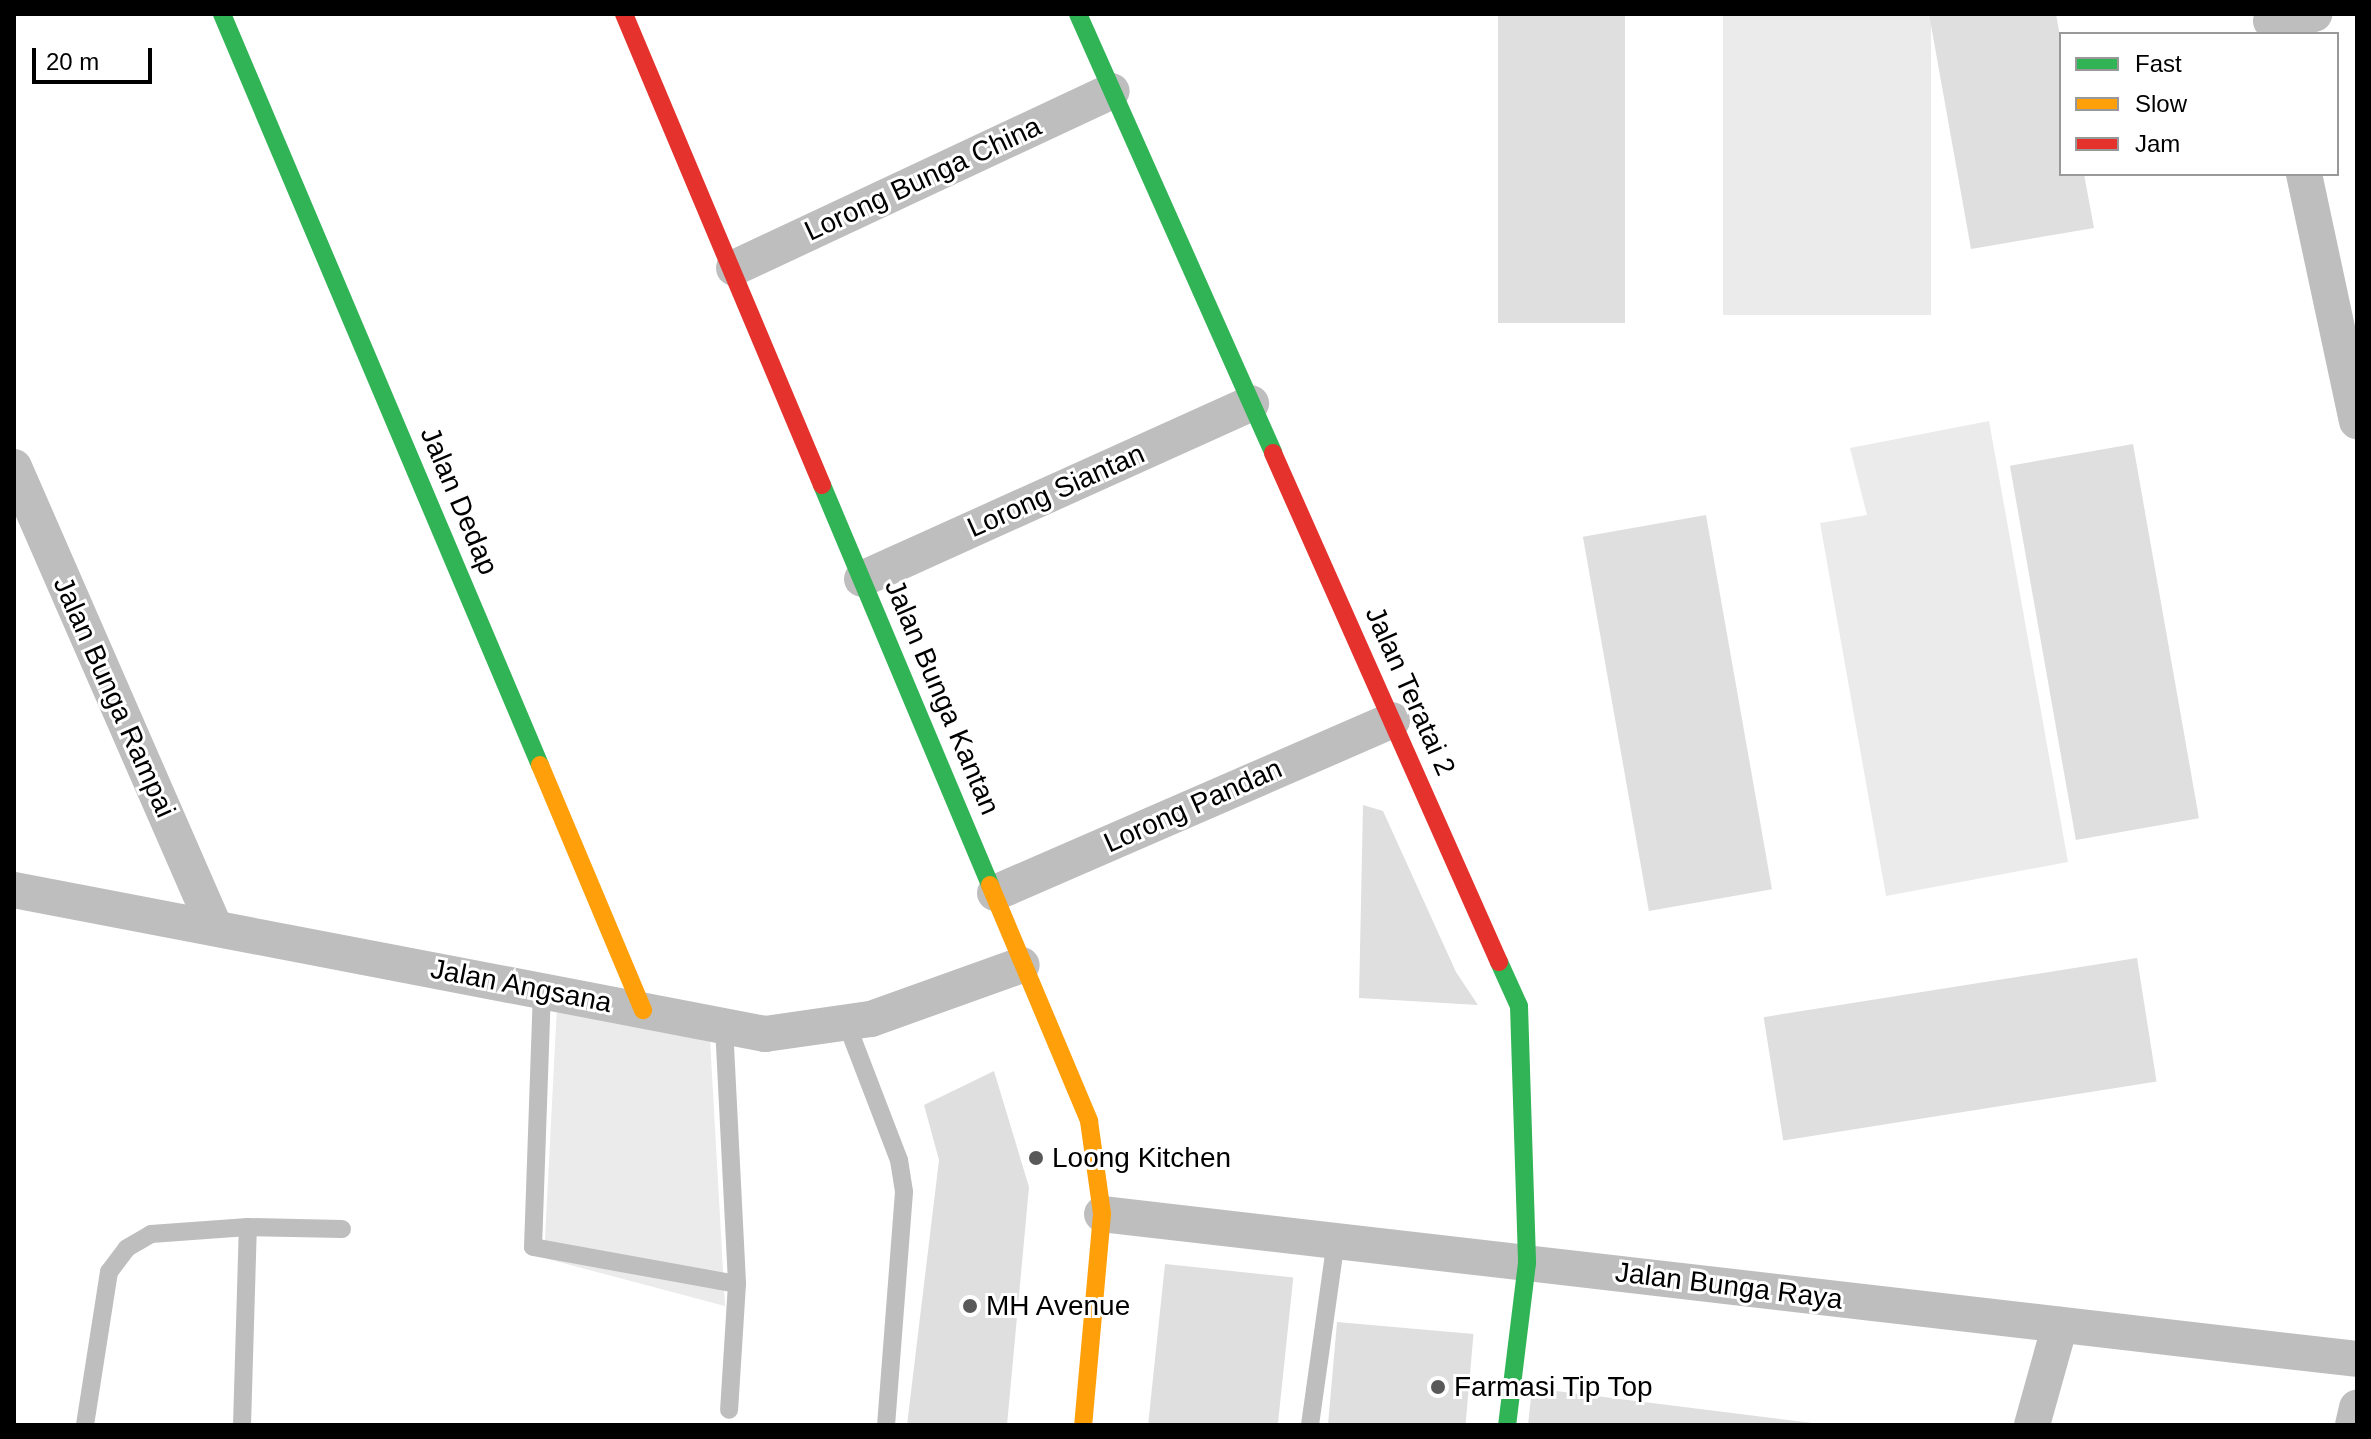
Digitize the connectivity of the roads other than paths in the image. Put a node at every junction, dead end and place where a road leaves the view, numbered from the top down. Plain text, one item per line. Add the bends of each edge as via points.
1 (222, 14) edge
2 (624, 14) edge
3 (1078, 14) edge
4 (2314, 14) edge
5 (2272, 23) edge
6 (1112, 91) junction
7 (2304, 176) edge
8 (734, 268) junction
9 (1251, 403) junction
10 (2356, 410) edge
11 (14, 467) edge
12 (862, 579) junction
13 (1392, 720) junction
14 (14, 890) edge
15 (995, 893) junction
16 (215, 928) junction
17 (1022, 965) junction
18 (542, 990) junction
19 (643, 1010) junction
20 (846, 1022) junction
21 (724, 1026) junction
22 (1102, 1214) junction
23 (248, 1227) junction
24 (342, 1229) dead end
25 (1336, 1241) junction
26 (1527, 1263) junction
27 (737, 1284) junction
28 (2060, 1325) junction
29 (2357, 1359) edge
30 (2357, 1407) edge
31 (729, 1410) dead end
32 (85, 1425) edge
33 (242, 1425) edge
34 (886, 1425) edge
35 (1083, 1425) edge
36 (1310, 1425) edge
37 (1507, 1425) edge
38 (2032, 1425) edge
39 (2353, 1425) edge

1 - 19 street, Jalan Dedap
2 - 8 street, Jalan Bunga Kantan
3 - 6 street, Jalan Teratai 2
4 - 5 street
6 - 8 street, Lorong Bunga China
6 - 9 street, Jalan Teratai 2
7 - 10 street
8 - 12 street, Jalan Bunga Kantan
9 - 12 street, Lorong Siantan
9 - 13 street, Jalan Teratai 2
11 - 16 street, Jalan Bunga Rampai
12 - 15 street, Jalan Bunga Kantan
13 - 15 street, Lorong Pandan
13 - 26 street, Jalan Teratai 2 via 1519,1006
14 - 16 street, Jalan Angsana
15 - 17 street, Jalan Bunga Kantan
16 - 18 street, Jalan Angsana
17 - 20 street, Jalan Angsana via 871,1019
17 - 22 street, Jalan Bunga Kantan via 1089,1121
18 - 19 street, Jalan Angsana
18 - 27 lane via 533,1247
19 - 21 street, Jalan Angsana
20 - 21 street, Jalan Angsana via 765,1034
20 - 34 lane via 899,1160 904,1192
21 - 27 lane
22 - 25 street, Jalan Bunga Raya
22 - 35 street, Jalan Bunga Kantan
23 - 24 lane
23 - 32 lane via 151,1234 127,1248 109,1272
23 - 33 lane
25 - 26 street, Jalan Bunga Raya
25 - 36 lane
26 - 28 street, Jalan Bunga Raya
26 - 37 street, Jalan Teratai 2
27 - 31 lane
28 - 29 street, Jalan Bunga Raya
28 - 38 street
30 - 39 street

